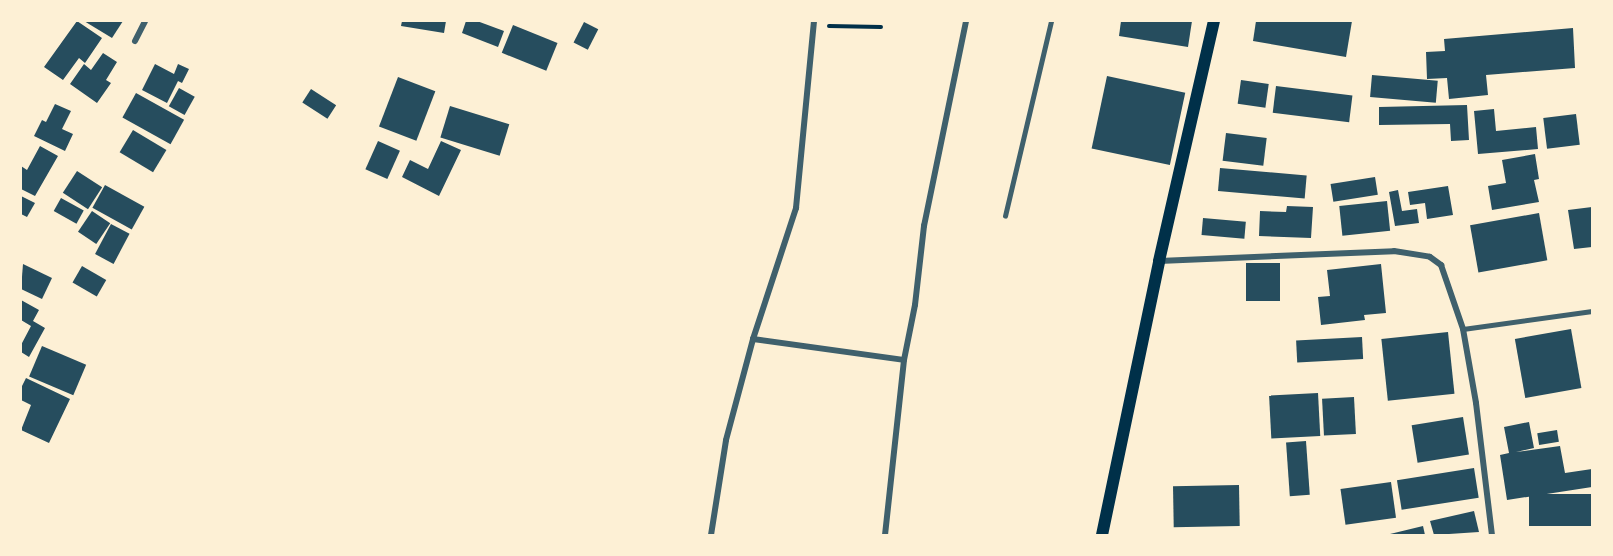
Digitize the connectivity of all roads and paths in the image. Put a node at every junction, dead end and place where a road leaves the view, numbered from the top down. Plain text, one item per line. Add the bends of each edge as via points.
1 (145, 21) edge
2 (966, 21) edge
3 (1051, 21) edge
4 (1214, 21) edge
5 (814, 24) edge
6 (881, 27) dead end
7 (135, 41) dead end
8 (1005, 216) dead end
9 (1158, 261) junction
10 (1592, 310) edge
11 (1463, 330) junction
12 (753, 339) junction
13 (904, 360) junction
14 (711, 535) edge
15 (885, 535) edge
16 (1102, 535) edge
17 (1492, 535) edge

1 - 7 street
2 - 13 street via 924,226
3 - 8 lane
4 - 9 main road
5 - 6 path
5 - 12 street via 796,208
9 - 11 street via 1412,252 1430,256 1441,265
9 - 16 main road
10 - 11 lane
11 - 17 street
12 - 13 street
12 - 14 street via 726,440
13 - 15 street

